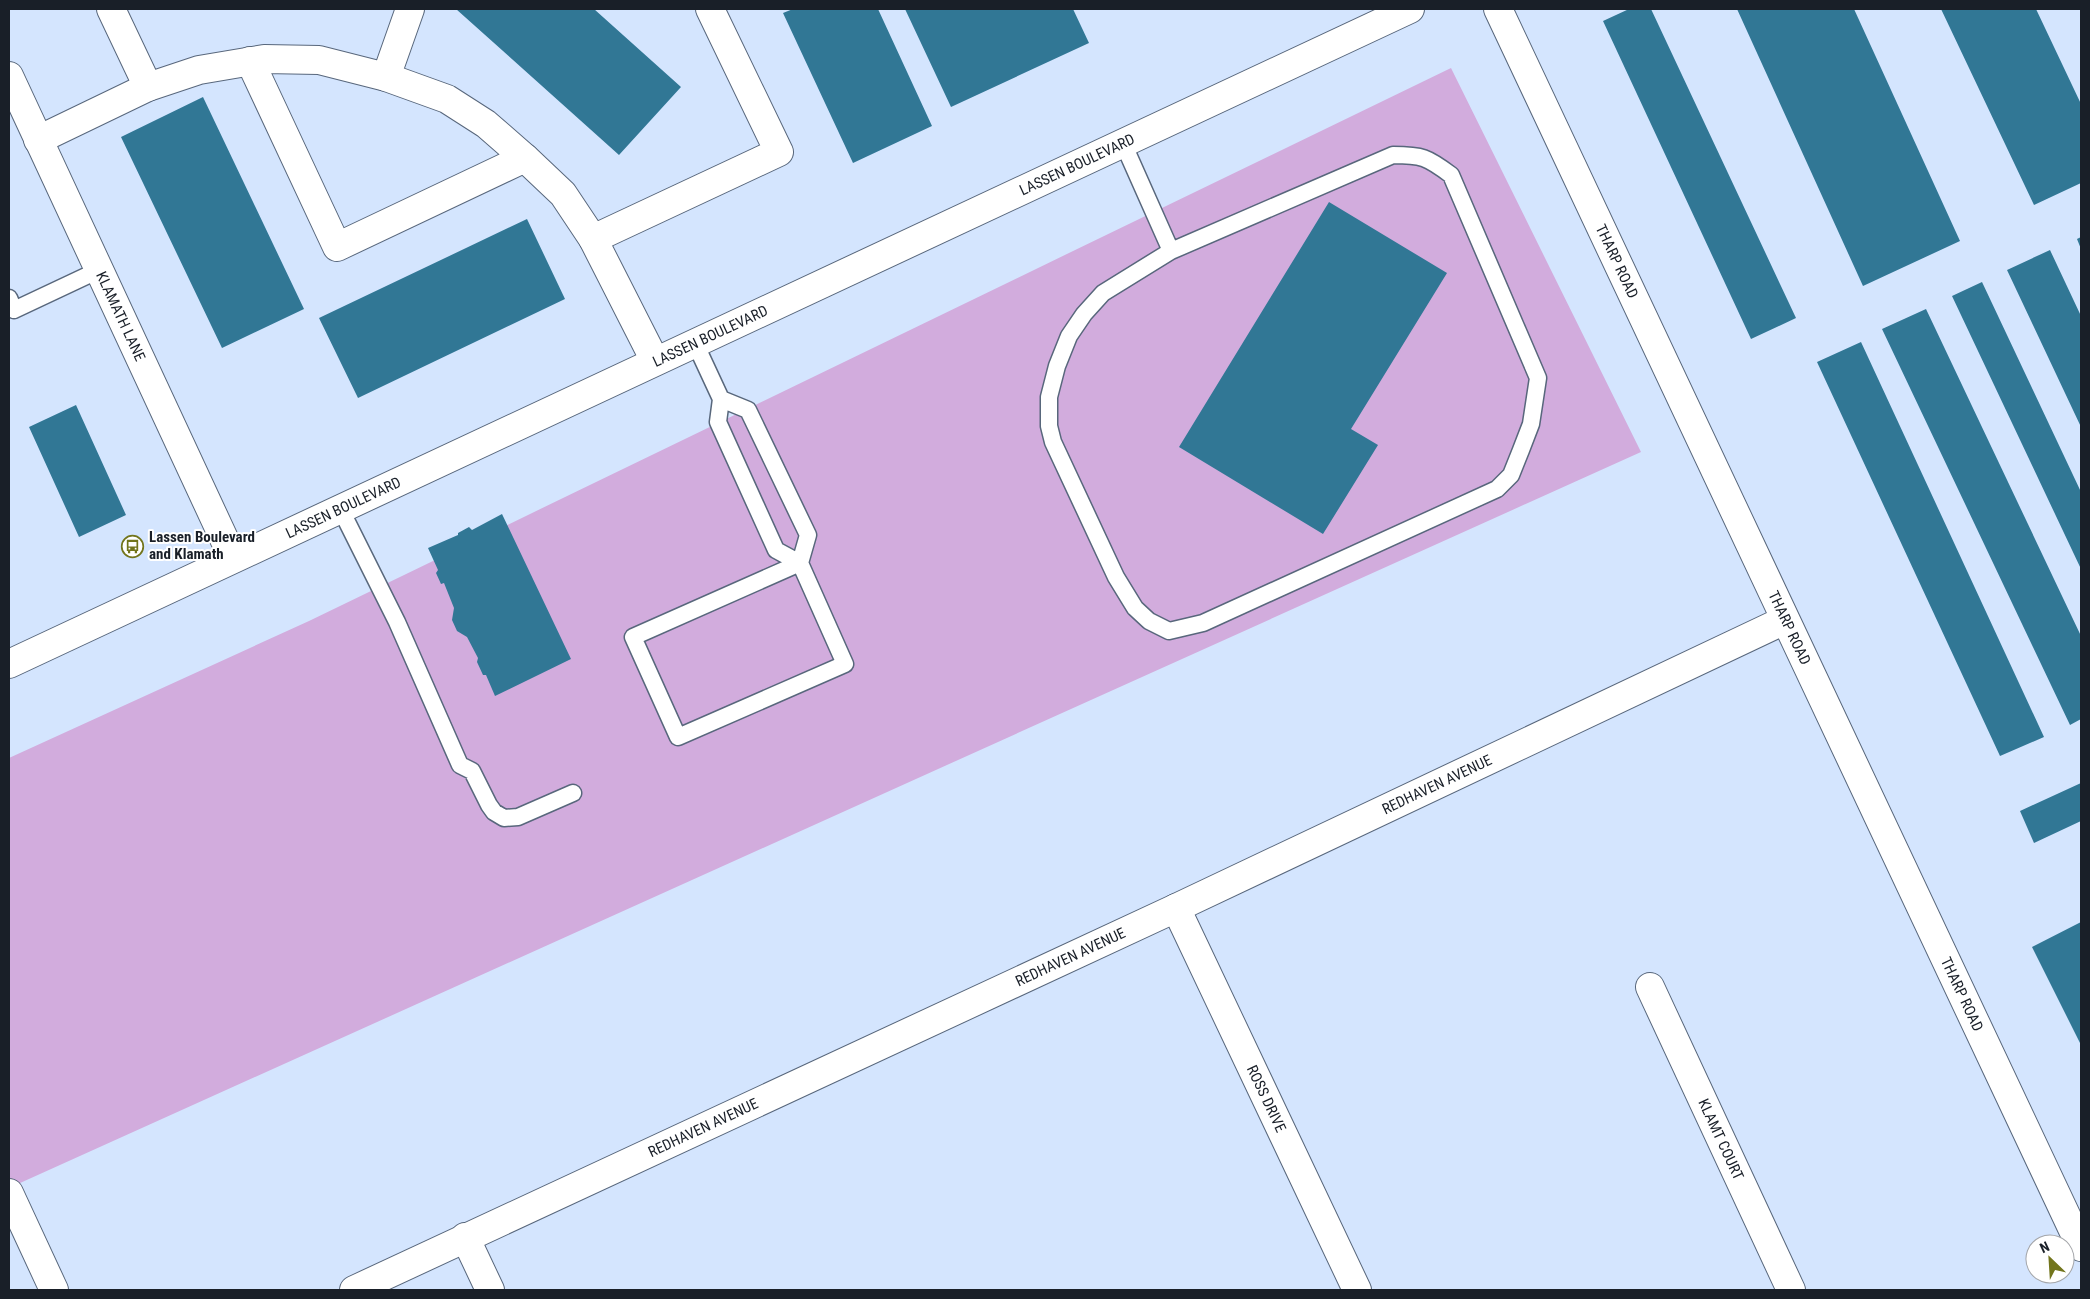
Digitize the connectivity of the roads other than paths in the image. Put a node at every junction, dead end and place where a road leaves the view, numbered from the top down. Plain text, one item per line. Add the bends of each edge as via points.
1 (111, 9) edge
2 (410, 9) edge
3 (710, 9) edge
4 (1410, 9) edge
5 (1498, 9) edge
6 (250, 61) junction
7 (386, 77) junction
8 (148, 87) junction
9 (12, 90) edge
10 (38, 140) junction
11 (1122, 144) junction
12 (525, 158) junction
13 (593, 240) junction
14 (1171, 251) junction
15 (100, 270) junction
16 (9, 298) edge
17 (695, 343) junction
18 (655, 361) junction
19 (721, 400) junction
20 (340, 508) junction
21 (233, 558) junction
22 (800, 563) junction
23 (1785, 620) junction
24 (9, 664) edge
25 (573, 793) dead end
26 (1176, 908) junction
27 (1650, 987) dead end
28 (9, 1193) edge
29 (465, 1237) junction
30 (2081, 1247) edge
31 (54, 1290) edge
32 (354, 1290) edge
33 (490, 1290) edge
34 (1357, 1290) edge
35 (1791, 1290) edge

1 - 8 street
2 - 7 street
3 - 13 street via 779,152
4 - 11 street, LASSEN BOULEVARD
5 - 23 street, THARP ROAD
6 - 7 street via 318,60
6 - 8 street via 199,70
6 - 12 street via 336,247
7 - 12 street via 447,99 486,124
8 - 10 street
9 - 10 street, KLAMATH LANE
10 - 15 street, KLAMATH LANE
11 - 14 lane
11 - 17 street, LASSEN BOULEVARD
12 - 13 street via 563,194
13 - 18 street
14 - 14 lane via 1103,293 1084,314 1069,336 1049,396 1052,442 1116,578 1135,608 1149,621 1169,631 1203,623 1497,489 1511,475 1531,424 1538,378 1450,175 1431,160 1414,155 1392,155
15 - 16 lane via 14,310
15 - 21 street, KLAMATH LANE
17 - 18 street, LASSEN BOULEVARD
17 - 19 lane
18 - 20 street, LASSEN BOULEVARD
19 - 22 lane via 718,422 776,550
19 - 22 lane via 748,410 808,535
20 - 21 street, LASSEN BOULEVARD
20 - 25 lane via 398,622 460,765 472,771 494,812 504,818 518,817
21 - 24 street, LASSEN BOULEVARD
22 - 22 lane via 845,664 678,737 633,637
23 - 26 street, REDHAVEN AVENUE
23 - 30 street, THARP ROAD
26 - 29 street, REDHAVEN AVENUE
26 - 34 street, ROSS DRIVE
27 - 35 street, KLAMT COURT
28 - 31 street
29 - 32 street, REDHAVEN AVENUE
29 - 33 street

